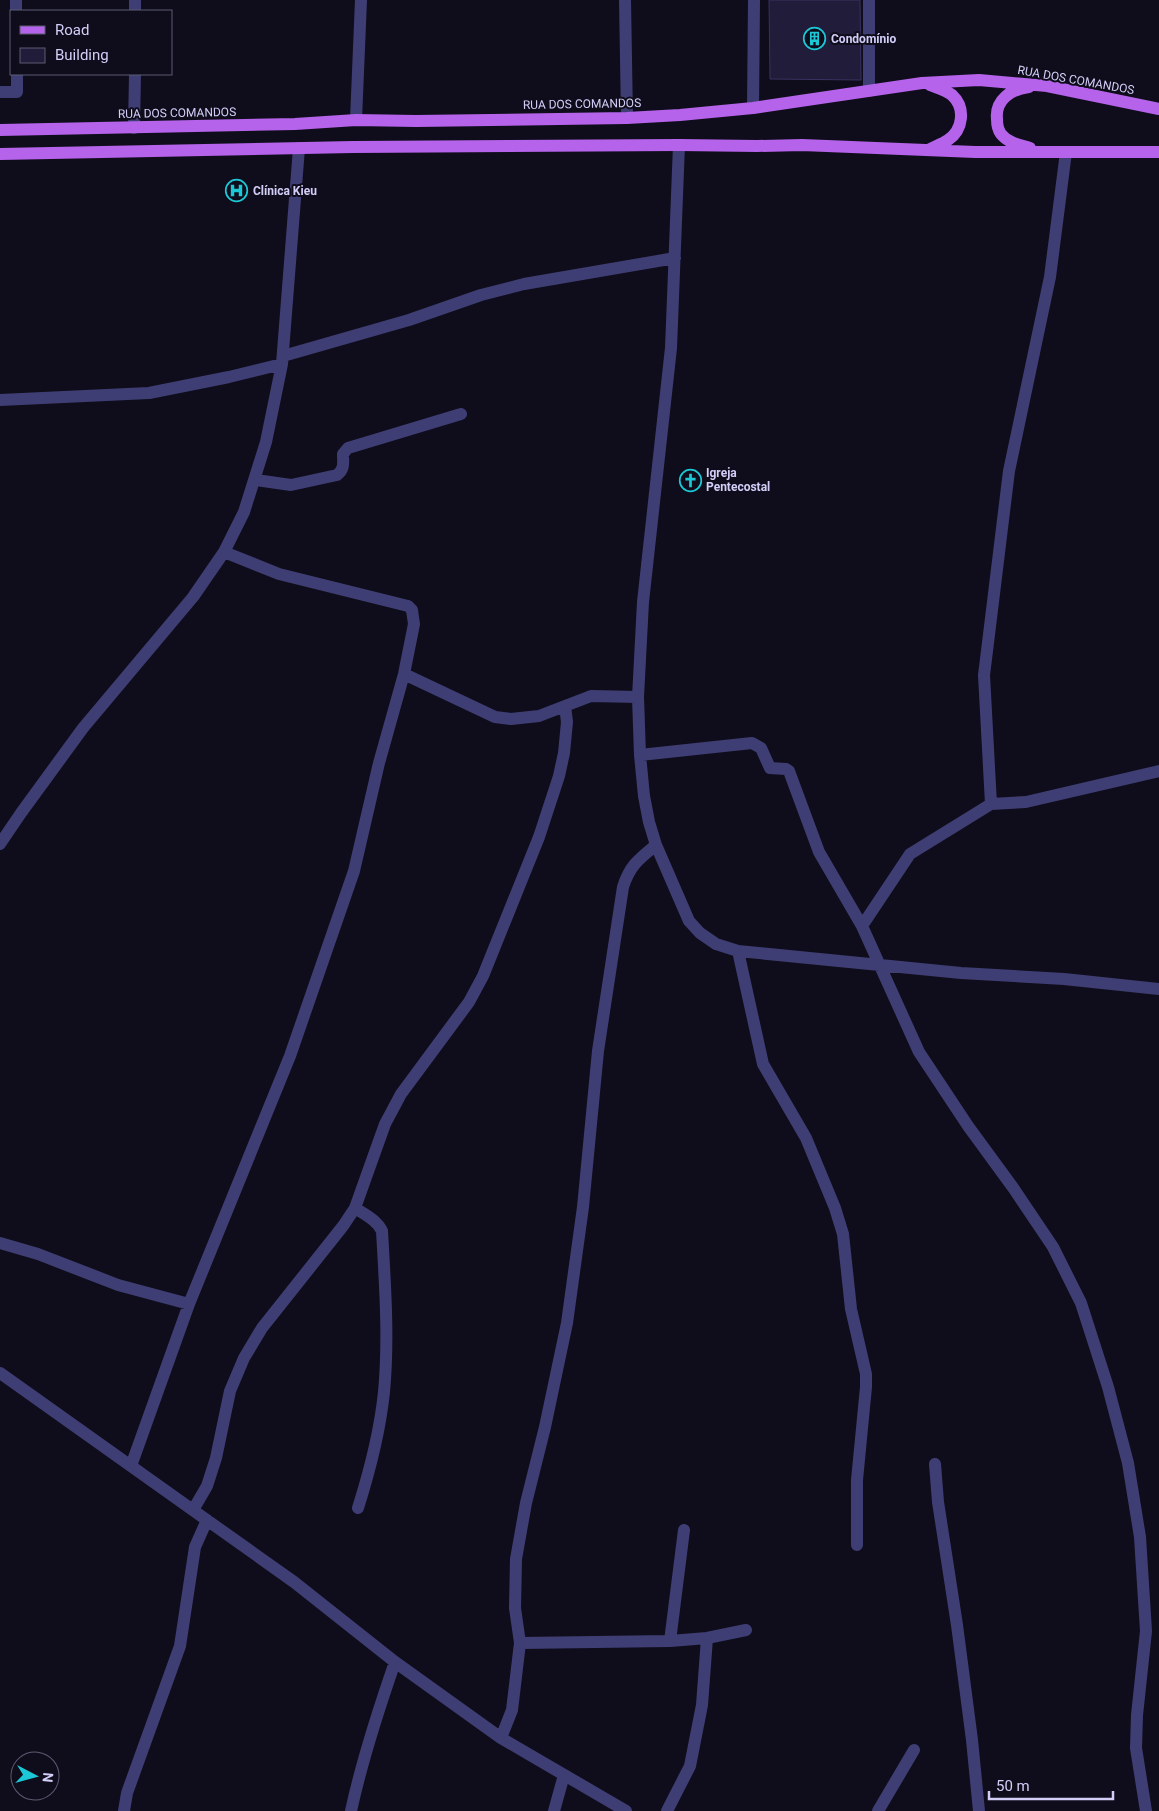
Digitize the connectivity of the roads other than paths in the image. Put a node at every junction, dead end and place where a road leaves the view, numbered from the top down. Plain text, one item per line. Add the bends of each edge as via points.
1 (361, 0) edge
2 (625, 0) edge
3 (754, 0) edge
4 (868, 0) edge
5 (17, 75) edge
6 (134, 75) edge
7 (922, 83) junction
8 (1047, 86) junction
9 (869, 91) junction
10 (0, 92) edge
11 (753, 108) junction
12 (1159, 109) edge
13 (627, 118) junction
14 (356, 120) junction
15 (134, 128) junction
16 (0, 130) edge
17 (679, 145) junction
18 (299, 148) junction
19 (928, 150) junction
20 (1041, 152) junction
21 (1066, 152) junction
22 (1159, 152) edge
23 (0, 154) edge
24 (675, 258) junction
25 (282, 360) junction
26 (0, 400) edge
27 (461, 414) dead end
28 (256, 480) junction
29 (224, 552) junction
30 (404, 674) junction
31 (638, 697) junction
32 (565, 706) junction
33 (640, 755) junction
34 (1159, 770) edge
35 (991, 804) junction
36 (0, 844) edge
37 (656, 845) junction
38 (862, 926) junction
39 (738, 951) junction
40 (879, 964) junction
41 (1159, 989) edge
42 (355, 1208) junction
43 (0, 1243) edge
44 (189, 1304) junction
45 (0, 1372) edge
46 (934, 1464) dead end
47 (131, 1466) junction
48 (358, 1508) dead end
49 (193, 1510) junction
50 (207, 1520) junction
51 (684, 1530) dead end
52 (857, 1545) dead end
53 (746, 1630) dead end
54 (707, 1638) junction
55 (670, 1640) junction
56 (520, 1643) junction
57 (395, 1662) junction
58 (501, 1738) junction
59 (914, 1750) dead end
60 (564, 1775) junction
61 (124, 1811) edge
62 (352, 1811) edge
63 (554, 1811) edge
64 (626, 1811) edge
65 (667, 1811) edge
66 (878, 1811) edge
67 (979, 1811) edge
68 (1146, 1811) edge

1 - 14 street
2 - 13 street
3 - 11 street
4 - 9 street
5 - 10 street via 17,92
6 - 15 street
7 - 8 main road, RUA DOS COMANDOS via 979,80
7 - 9 main road, RUA DOS COMANDOS
7 - 19 main road via 951,94 958,101 961,112 956,133
8 - 12 main road, RUA DOS COMANDOS
8 - 20 main road via 1025,88 1005,96 996,114 1002,135 1011,142
9 - 11 main road, RUA DOS COMANDOS
11 - 13 main road, RUA DOS COMANDOS
13 - 14 main road, RUA DOS COMANDOS
14 - 15 main road, RUA DOS COMANDOS
15 - 16 main road, RUA DOS COMANDOS
17 - 18 main road
17 - 19 main road
17 - 24 street
18 - 23 main road
18 - 25 street
19 - 20 main road
20 - 21 main road
21 - 22 main road
21 - 35 street via 1050,277 1009,472 986,659
24 - 25 street via 524,284 481,295
24 - 31 street via 671,348 643,602
25 - 26 street via 228,377 149,393
25 - 28 street
27 - 28 street via 348,448 343,454 342,472 337,475 291,485
28 - 29 street
29 - 30 street via 279,574 408,606 412,610 414,624
29 - 36 street via 193,597 83,728
30 - 32 street via 503,719 539,716
30 - 44 street via 344,903 290,1056
31 - 32 street via 590,696
31 - 33 street
32 - 42 street via 567,722 559,776 497,941 469,1002 402,1094 385,1124
33 - 37 street via 644,796
33 - 38 street via 752,743 761,748 770,768 789,771 819,852
34 - 35 street via 1026,802
35 - 38 street via 910,854
37 - 39 street via 689,921 716,944
37 - 56 street via 637,860 624,887 598,1051 568,1323 516,1559 515,1608
38 - 40 street
39 - 40 street
39 - 52 street via 763,1064 806,1138 843,1234 851,1309 866,1374 856,1480
40 - 41 street
40 - 68 street via 918,1052 1053,1247 1081,1302 1108,1387 1128,1463 1140,1537 1146,1631 1136,1748
42 - 48 street via 379,1225 382,1231 386,1325 384,1393
42 - 49 street via 262,1328 244,1358 230,1391 208,1486
43 - 44 street via 118,1285
44 - 47 street
45 - 47 street
46 - 67 street
47 - 49 street
49 - 50 street
50 - 57 street via 294,1582
50 - 61 street via 195,1547 180,1646 127,1793
51 - 55 street
53 - 54 street
54 - 55 street
54 - 65 street via 702,1705 690,1766
55 - 56 street
56 - 58 street via 512,1710
57 - 58 street
57 - 62 street via 373,1726
58 - 60 street
59 - 66 street
60 - 63 street
60 - 64 street

